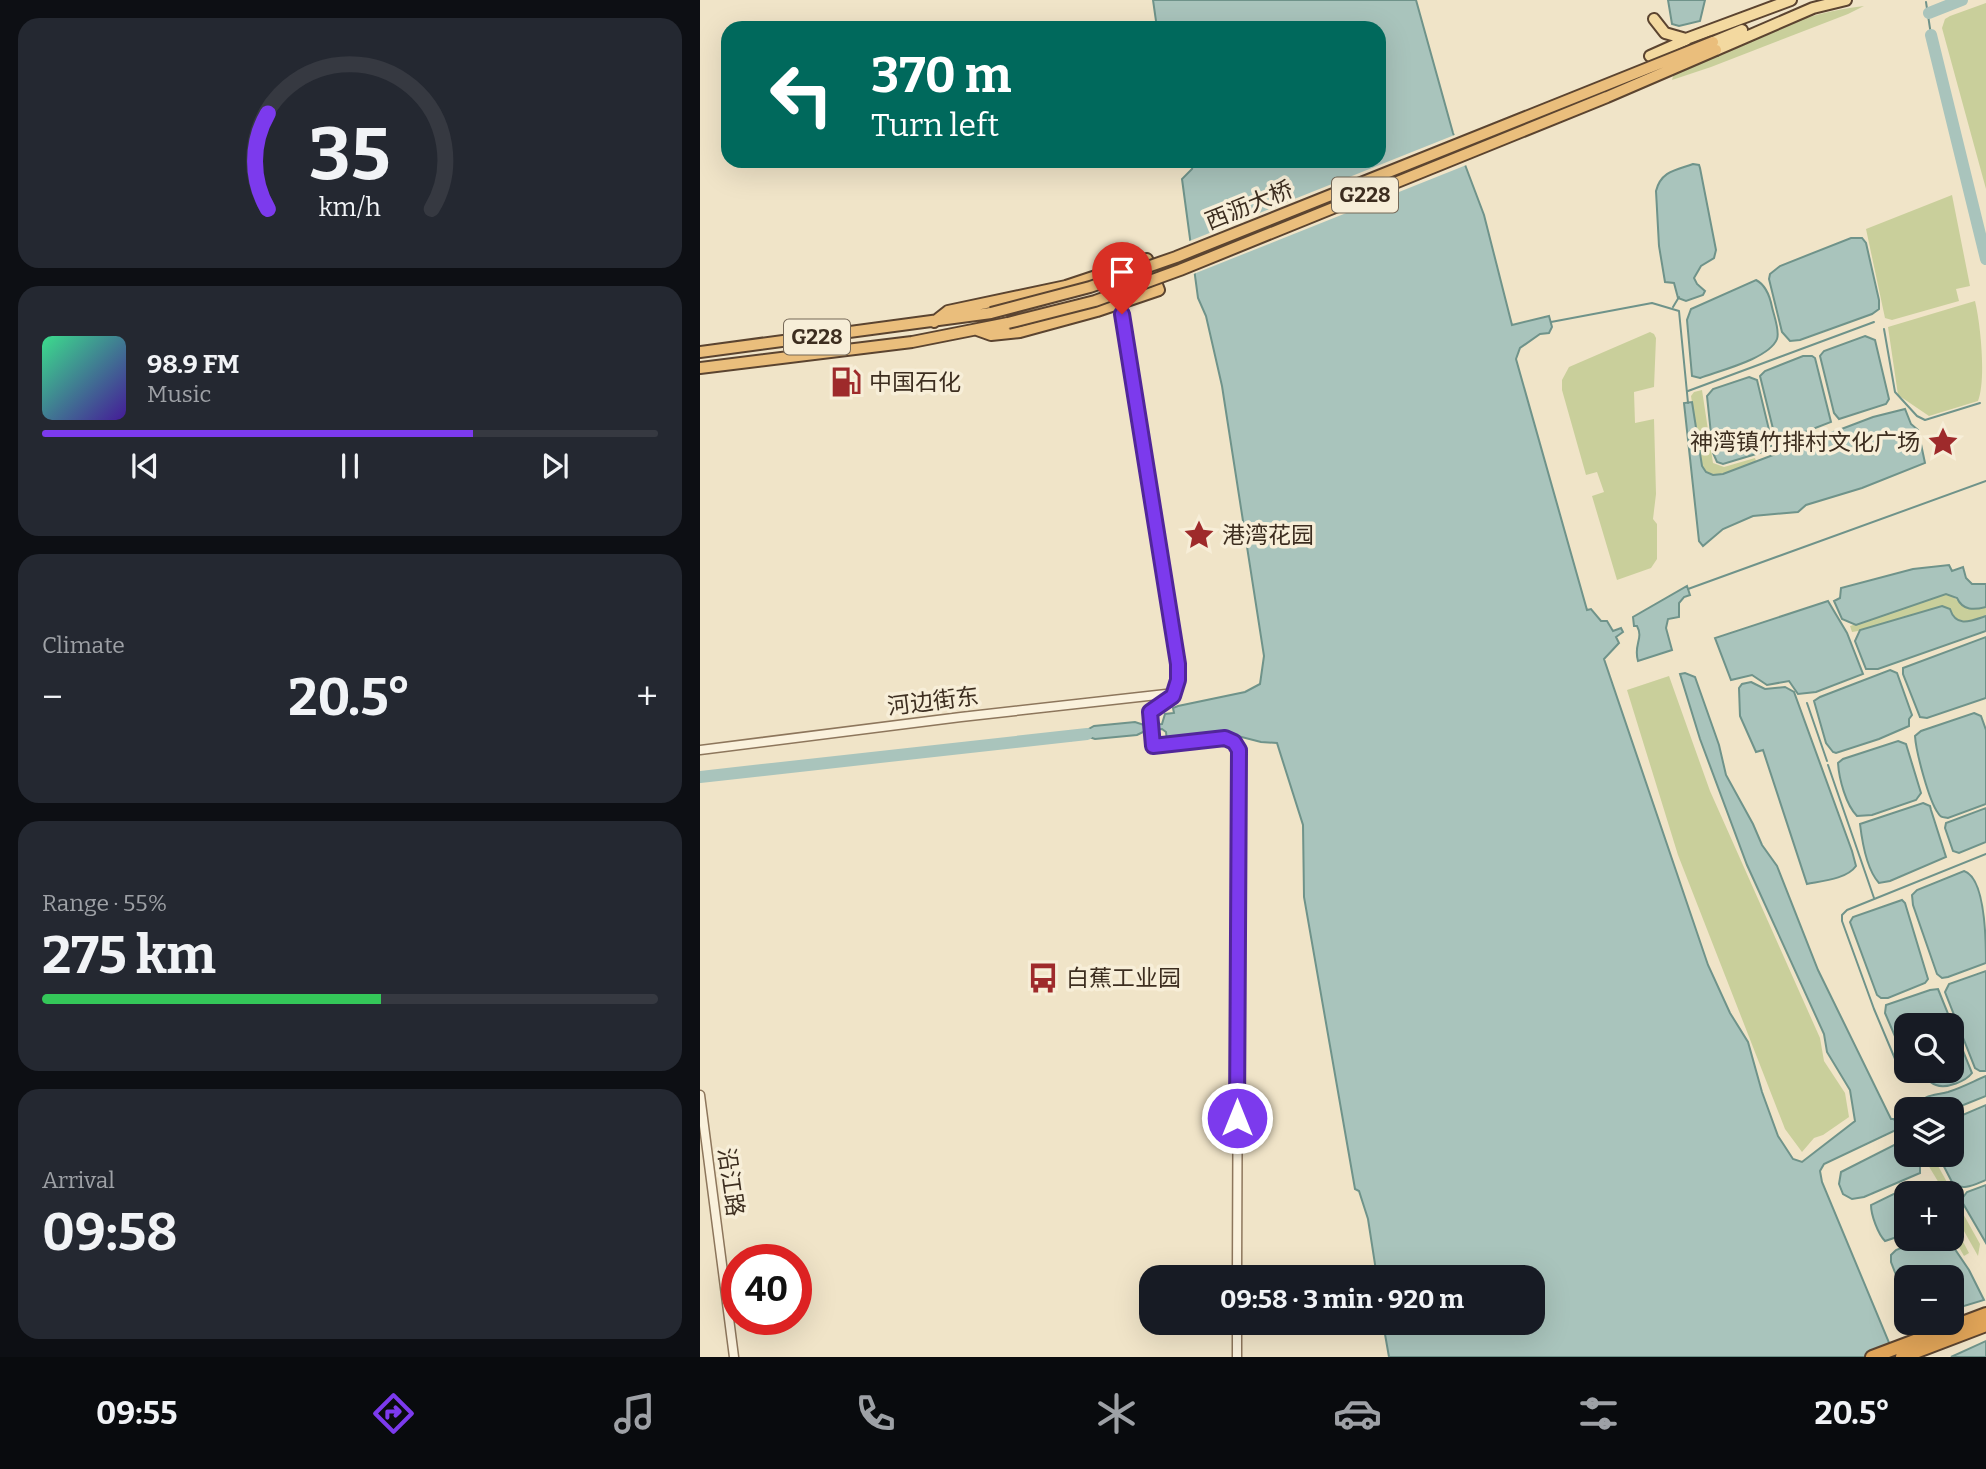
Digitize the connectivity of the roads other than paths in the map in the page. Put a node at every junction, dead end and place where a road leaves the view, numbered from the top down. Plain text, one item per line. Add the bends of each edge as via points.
1 (1791, 0) edge
2 (1816, 0) edge
3 (1846, 0) edge
4 (1654, 19) dead end
5 (1692, 38) junction
6 (1715, 46) junction
7 (1650, 56) dead end
8 (1122, 314) dead end
9 (934, 322) junction
10 (977, 330) junction
11 (700, 352) edge
12 (700, 368) edge
13 (1173, 695) junction
14 (700, 750) edge
15 (700, 1095) edge
16 (1237, 1265) edge
17 (1986, 1314) edge
18 (1986, 1325) edge
19 (1237, 1335) edge
20 (734, 1357) edge
21 (1237, 1357) edge
22 (1872, 1357) edge
23 (1902, 1357) edge

1 - 5 main road
2 - 6 main road
3 - 6 main road
4 - 5 main road via 1670,36
5 - 7 main road
6 - 9 highway, 西沥大桥 / G228, bridge via 1090,288
6 - 10 highway, 西沥大桥 / G228, bridge via 1607,97 1180,270 1095,301
8 - 13 street via 1178,664
9 - 10 highway via 948,311 1066,286 1147,259 1159,290 1020,332 991,335
9 - 11 highway, G228
10 - 12 highway, G228
13 - 14 street, 河边街东
13 - 16 street via 1150,712 1153,746 1225,738 1239,750
15 - 20 street, 沿江路
17 - 22 highway
18 - 23 highway
19 - 21 street

